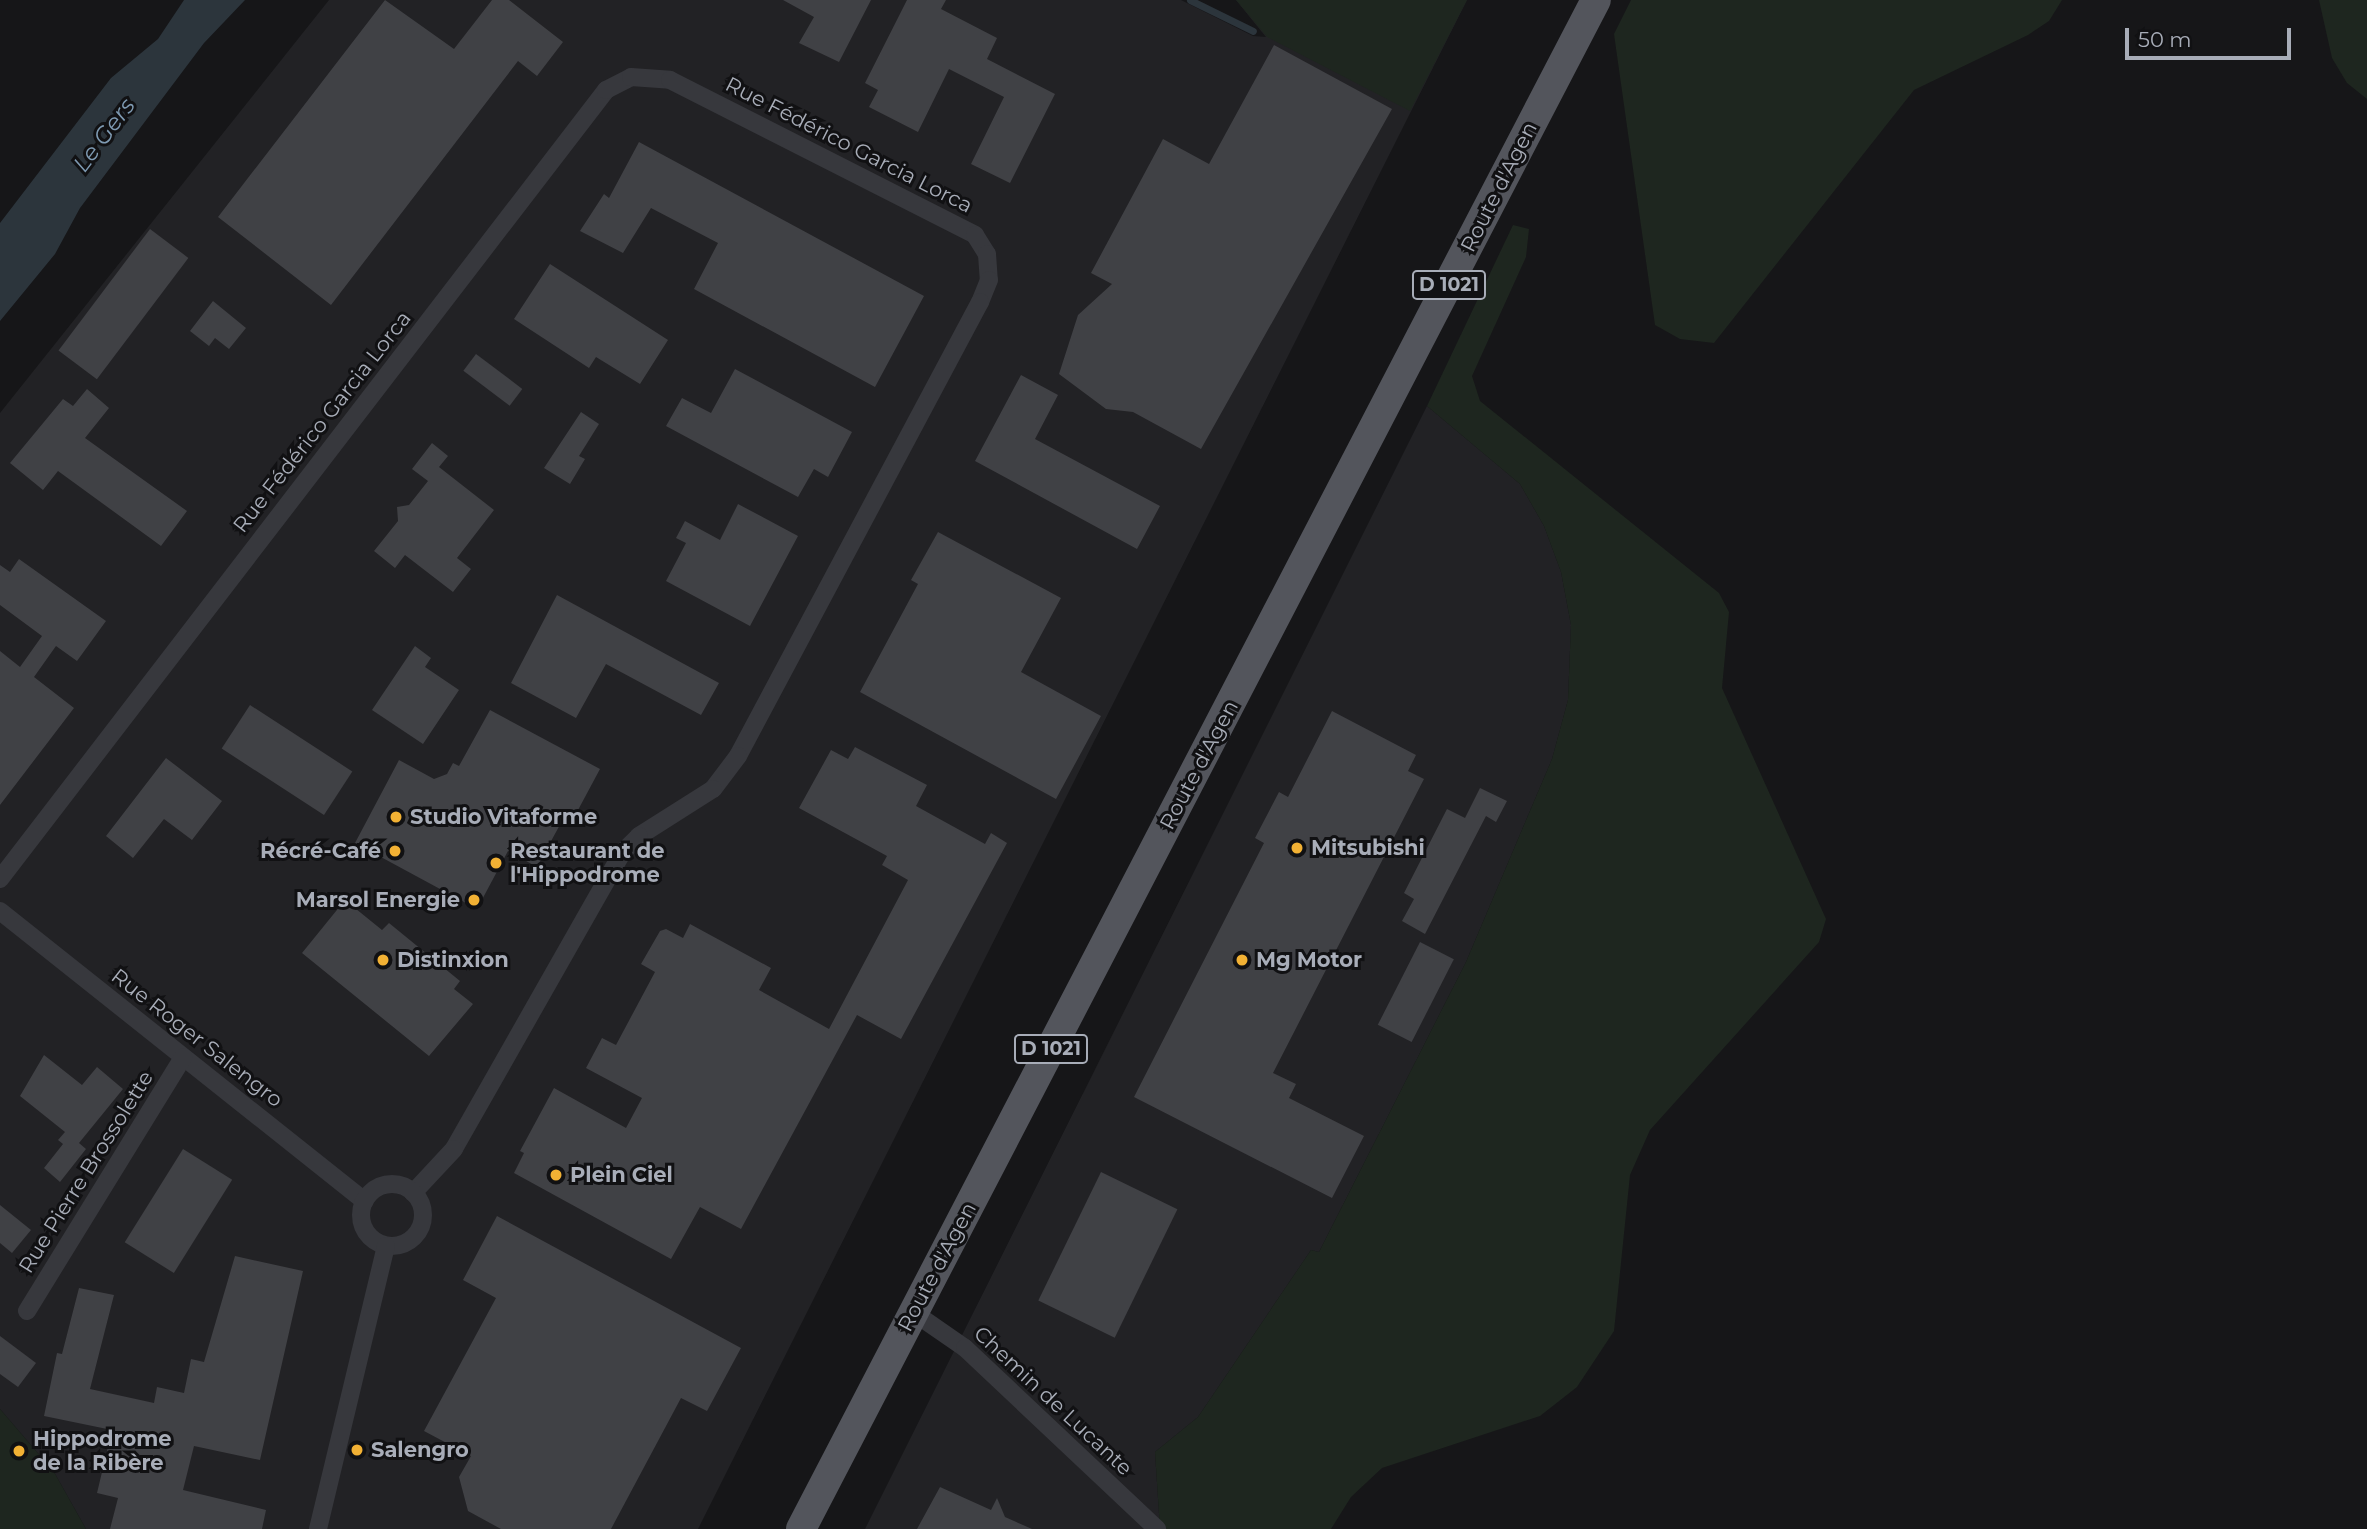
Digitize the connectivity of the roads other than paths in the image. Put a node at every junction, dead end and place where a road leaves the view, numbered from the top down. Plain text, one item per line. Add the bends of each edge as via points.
1 (1597, 0) edge
2 (0, 880) edge
3 (0, 911) edge
4 (183, 1057) junction
5 (413, 1193) junction
6 (365, 1201) junction
7 (386, 1246) junction
8 (27, 1311) dead end
9 (913, 1312) junction
10 (317, 1529) edge
11 (801, 1529) edge
12 (1157, 1529) edge

1 - 9 main road, Route d'Agen / D 1021
2 - 5 street, Rue Fédérico Garcia Lorca via 606,90 631,77 670,80 975,235 986,254 989,280 981,302 738,756 713,789 639,836 622,853 454,1149
3 - 4 street, Rue Roger Salengro
4 - 6 street, Rue Roger Salengro
4 - 8 street, Rue Pierre Brossolette
5 - 6 street via 387,1185
5 - 7 street via 422,1210 420,1230 406,1243
6 - 7 street via 364,1229
7 - 10 street
9 - 11 main road, Route d'Agen / D 1021
9 - 12 street, Chemin de Lucante via 965,1348

